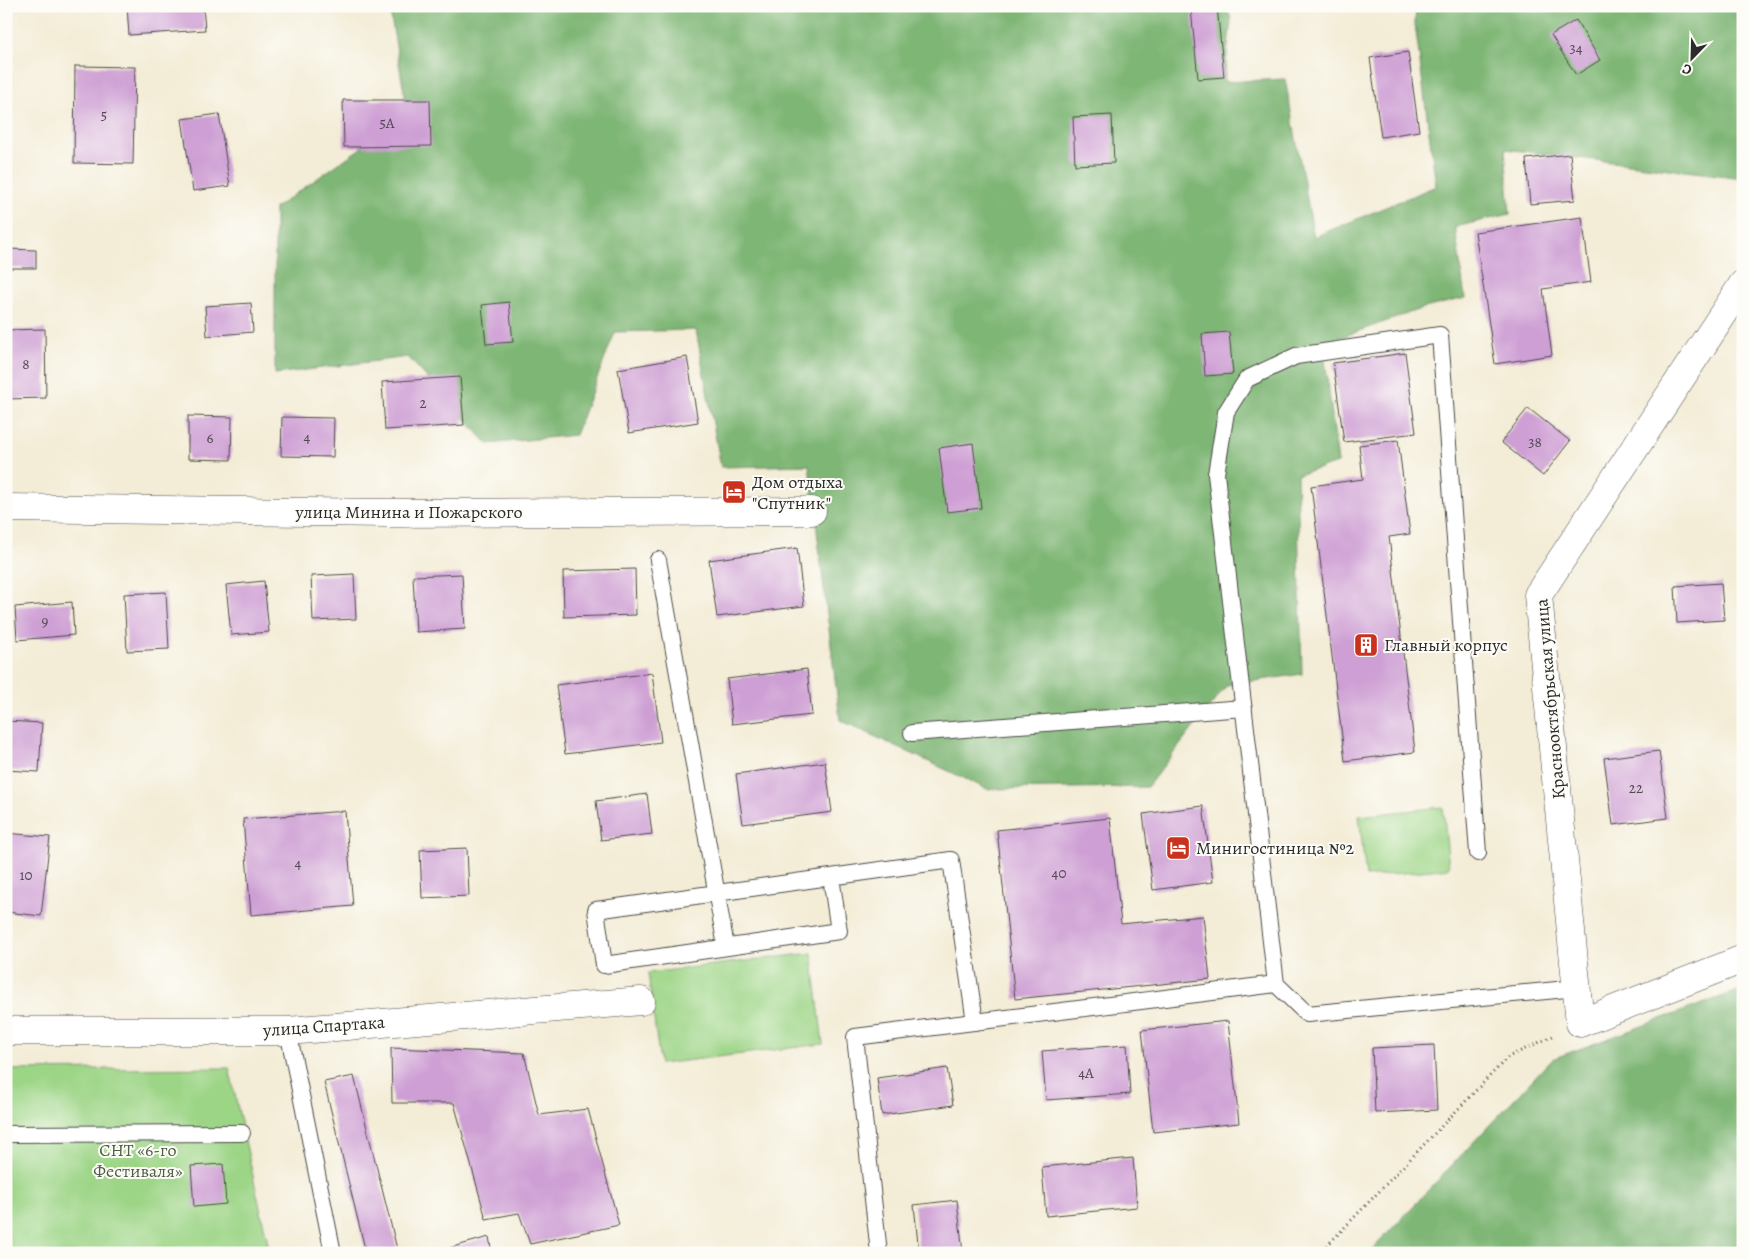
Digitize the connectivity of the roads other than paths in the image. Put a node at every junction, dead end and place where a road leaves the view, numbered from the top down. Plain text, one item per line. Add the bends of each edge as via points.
1 (1743, 284) edge
2 (6, 508) edge
3 (812, 511) dead end
4 (658, 560) dead end
5 (1244, 708) junction
6 (912, 733) dead end
7 (1478, 853) dead end
8 (831, 877) junction
9 (716, 893) junction
10 (726, 947) junction
11 (1743, 959) edge
12 (1276, 984) junction
13 (1577, 988) junction
14 (641, 1001) dead end
15 (975, 1022) junction
16 (6, 1031) edge
17 (288, 1031) junction
18 (242, 1133) dead end
19 (6, 1134) edge
20 (333, 1253) edge
21 (879, 1253) edge

1 - 13 street, Краснооктябрьская улица via 1538,595
2 - 3 street, улица Минина и Пожарского via 388,513
4 - 9 lane
5 - 6 lane
5 - 7 lane via 1216,474 1226,412 1247,379 1296,356 1440,335
5 - 12 lane
8 - 9 lane
8 - 10 lane via 839,931
8 - 15 lane via 951,860
9 - 10 lane
9 - 10 lane via 596,910 604,965
11 - 13 street, Краснооктябрьская улица via 1580,1023
12 - 13 lane via 1307,1014
12 - 15 lane
14 - 17 street, улица Спартака
15 - 21 lane via 855,1037
16 - 17 street, улица Спартака
17 - 20 lane
18 - 19 lane

